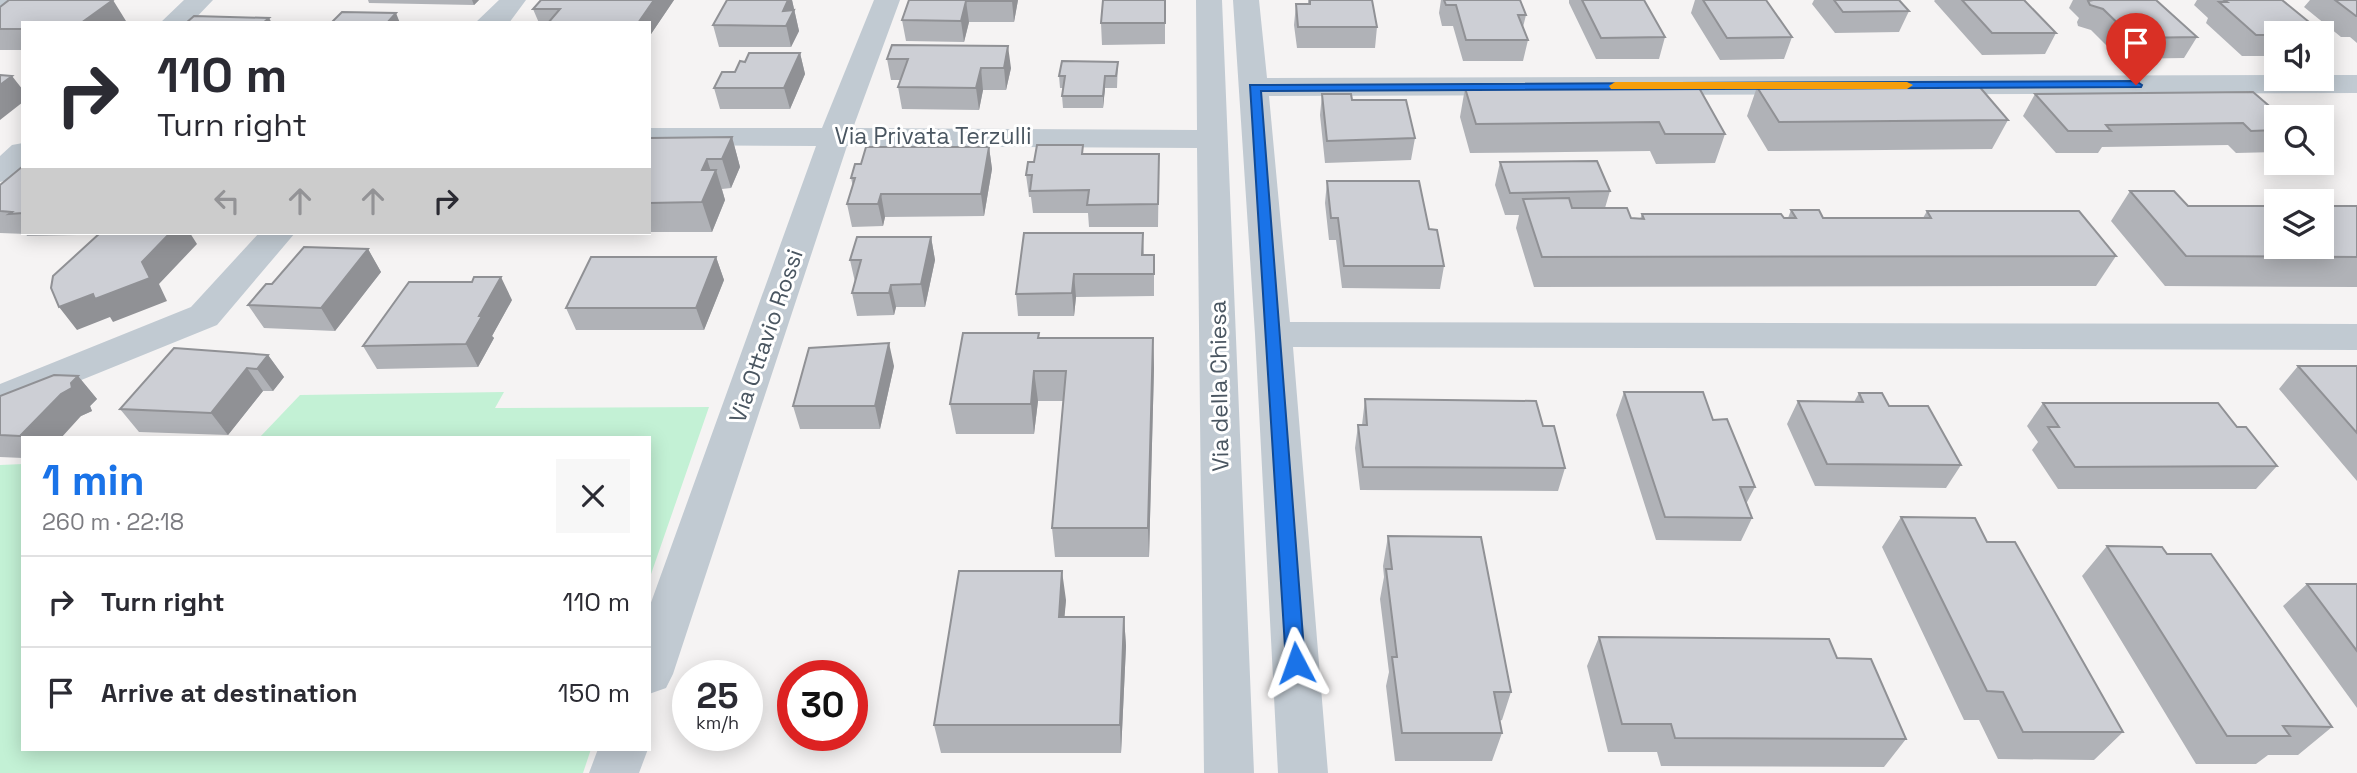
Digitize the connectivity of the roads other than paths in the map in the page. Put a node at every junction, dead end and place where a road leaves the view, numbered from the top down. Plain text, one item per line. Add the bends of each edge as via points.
1 (4, 0) edge
2 (201, 0) edge
3 (513, 0) edge
4 (887, 0) edge
5 (1209, 0) edge
6 (1247, 0) edge
7 (0, 3) edge
8 (176, 21) edge
9 (492, 21) edge
10 (2357, 84) edge
11 (1254, 87) junction
12 (835, 135) junction
13 (654, 136) edge
14 (1213, 139) junction
15 (21, 154) edge
16 (0, 172) edge
17 (276, 235) edge
18 (1273, 334) junction
19 (2357, 337) edge
20 (0, 399) edge
21 (651, 668) edge
22 (622, 751) edge
23 (614, 773) edge
24 (1229, 773) edge
25 (1303, 773) edge

1 - 7 street
2 - 8 street
3 - 9 street
4 - 12 street, Via Ottavio Rossi
5 - 14 street, Via della Chiesa
6 - 11 street
10 - 11 street
11 - 18 street
12 - 13 street, Via Privata Terzulli
12 - 14 street, Via Privata Terzulli
12 - 21 street, Via Ottavio Rossi
14 - 24 street, Via della Chiesa
15 - 16 street
17 - 20 street via 204,316
18 - 19 street
18 - 25 street
22 - 23 street

